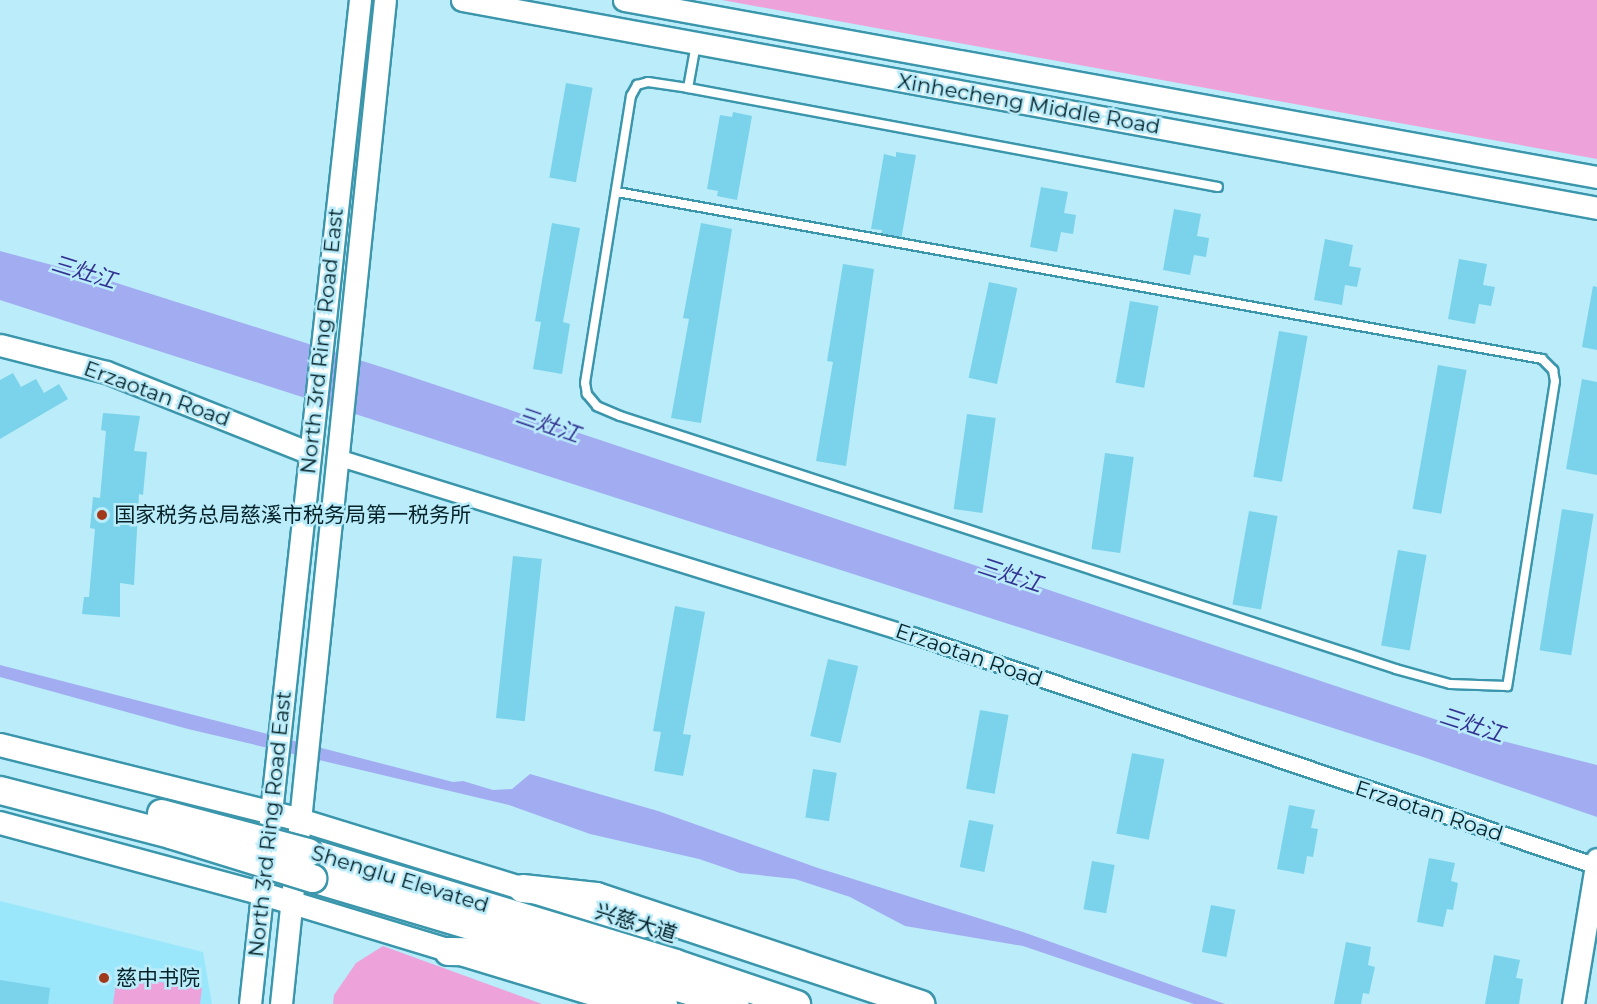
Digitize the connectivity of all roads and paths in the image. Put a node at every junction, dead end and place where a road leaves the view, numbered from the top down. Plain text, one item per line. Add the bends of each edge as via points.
1 (360, 0) edge
2 (385, 0) edge
3 (462, 0) edge
4 (624, 0) edge
5 (696, 43) junction
6 (688, 88) junction
7 (1597, 177) edge
8 (1218, 187) dead end
9 (617, 192) junction
10 (1597, 208) edge
11 (0, 345) edge
12 (310, 453) junction
13 (337, 457) junction
14 (0, 745) edge
15 (0, 772) edge
16 (0, 790) edge
17 (271, 812) junction
18 (300, 820) junction
19 (0, 823) edge
20 (1597, 863) edge
21 (522, 888) junction
22 (262, 894) junction
23 (291, 903) junction
24 (448, 951) junction
25 (250, 1004) edge
26 (281, 1004) edge
27 (624, 1004) edge
28 (663, 1004) edge
29 (735, 1004) edge
30 (796, 1004) edge
31 (879, 1004) edge
32 (920, 1004) edge
33 (1573, 1004) edge

1 - 12 street, North 3rd Ring Road East
2 - 13 street, North 3rd Ring Road East
3 - 5 street, Xinhecheng Middle Road
4 - 7 street, Xinhecheng Middle Road
5 - 6 lane
5 - 10 street, Xinhecheng Middle Road
6 - 8 lane
6 - 9 lane via 648,82 637,85 631,96
9 - 9 lane via 585,383 587,394 597,406 1396,669 1450,684 1507,686 1555,381 1552,370 1542,359
11 - 12 street, Erzaotan Road via 106,372
12 - 17 street, North 3rd Ring Road East
13 - 18 street, North 3rd Ring Road East
13 - 20 street, Erzaotan Road via 915,636
14 - 17 main road, 兴慈大道
15 - 30 highway, Shenglu Elevated, bridge via 308,852 675,963
16 - 29 highway, Shenglu Elevated, bridge via 170,834
17 - 18 main road, 兴慈大道
17 - 22 street, North 3rd Ring Road East
18 - 21 main road, 兴慈大道
18 - 23 street, North 3rd Ring Road East
19 - 22 main road
20 - 33 street
21 - 31 main road, 兴慈大道
21 - 32 highway via 596,896
22 - 23 main road
22 - 25 street, North 3rd Ring Road East
23 - 24 main road
23 - 26 street, North 3rd Ring Road East
24 - 27 main road
24 - 28 highway via 517,952

